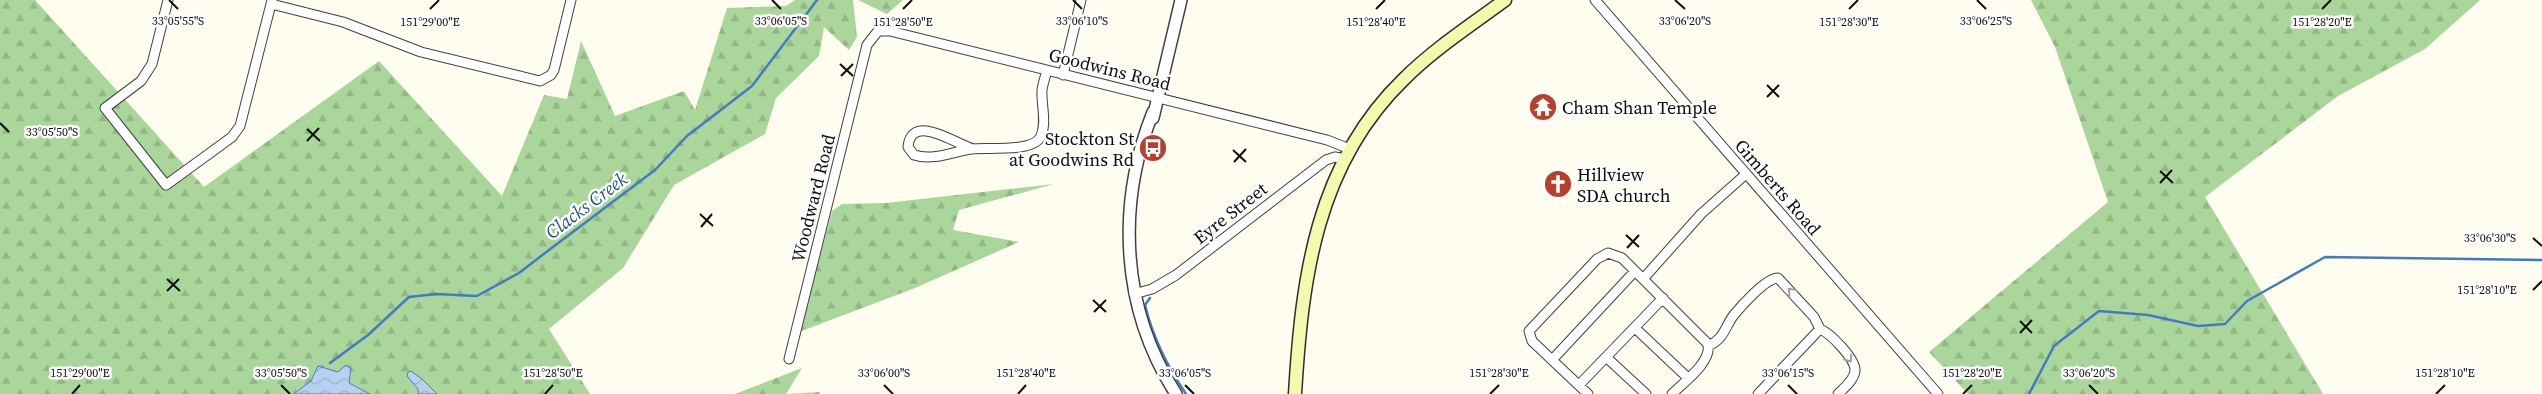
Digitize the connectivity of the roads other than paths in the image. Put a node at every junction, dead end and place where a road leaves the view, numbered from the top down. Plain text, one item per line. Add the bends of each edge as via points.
1 (168, 0) edge
2 (572, 0) edge
3 (1081, 0) edge
4 (1181, 0) edge
5 (1505, 0) edge
6 (1595, 0) edge
7 (271, 2) edge
8 (867, 45) joint
9 (1047, 71) junction
10 (1063, 75) junction
11 (1157, 97) junction
12 (973, 149) junction
13 (1347, 154) junction
14 (1746, 174) junction
15 (1312, 252) junction
16 (1636, 271) junction
17 (1643, 279) junction
18 (1134, 294) junction
19 (1663, 298) junction
20 (1634, 328) junction
21 (1820, 330) junction
22 (1708, 346) junction
23 (1606, 357) junction
24 (788, 359) dead end
25 (1552, 360) junction
26 (1688, 378) junction
27 (1579, 385) junction
28 (1675, 393) edge
29 (1176, 394) edge
30 (1295, 394) edge
31 (1300, 394) edge
32 (1588, 394) edge
33 (1646, 394) edge
34 (1758, 394) edge
35 (1838, 394) edge
36 (1938, 394) edge

1 - 7 street via 152,64 141,81 106,108 166,185 232,137 240,126
2 - 7 street via 554,70 546,79 536,80 421,52 343,22
3 - 10 street
4 - 11 street
5 - 13 main road via 1403,80 1386,98
6 - 14 street, Gimberts Road
8 - 9 street, Goodwins Road via 878,30 890,31
8 - 24 street, Woodward Road
9 - 10 street, Goodwins Road
9 - 12 street via 1042,90 1041,138 1019,147
10 - 11 street, Goodwins Road
11 - 13 street, Goodwins Road via 1327,140
11 - 18 street via 1130,248
12 - 12 street via 920,157 908,148 913,134 926,131
13 - 15 main road via 1326,198
13 - 18 street, Eyre Street via 1326,160 1176,275 1152,289
14 - 17 street via 1702,214
14 - 36 street, Gimberts Road
15 - 30 main road via 1299,332
15 - 31 main road
16 - 17 street
16 - 25 street
16 - 25 street via 1618,255 1608,253 1597,259 1531,328 1530,336
17 - 19 street
18 - 29 street via 1157,362
19 - 20 street
19 - 22 street via 1703,337
20 - 23 street
20 - 26 street
21 -> 22 street via 1814,317 1782,281 1772,278 1733,316 1721,338
21 - 34 street
21 -> 35 street via 1830,334 1853,361 1855,372
22 - 26 street via 1705,360
23 - 27 street
23 - 33 street
25 - 27 street
26 - 28 street
27 - 32 street

